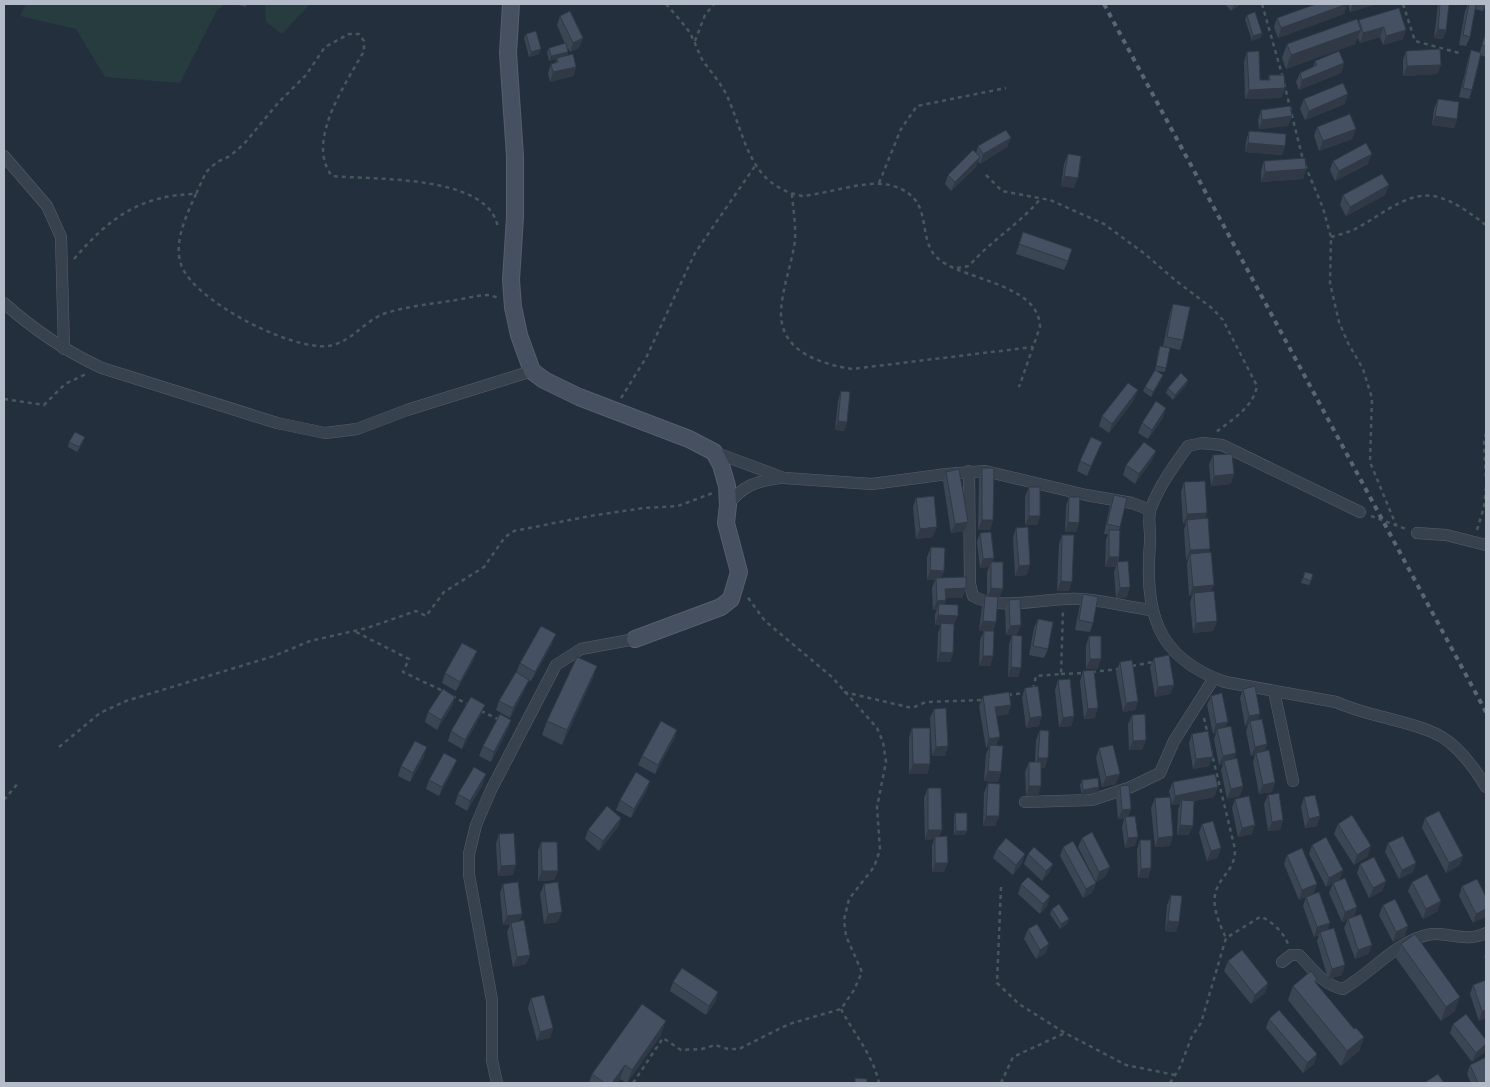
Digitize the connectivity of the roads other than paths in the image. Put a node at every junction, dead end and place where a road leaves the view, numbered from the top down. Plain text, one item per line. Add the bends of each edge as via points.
1 (511, 4) edge
2 (4, 156) edge
3 (4, 303) edge
4 (64, 349) junction
5 (532, 371) junction
6 (714, 452) junction
7 (969, 471) junction
8 (784, 478) junction
9 (728, 499) junction
10 (1150, 510) junction
11 (1360, 512) road end
12 (1417, 533) road end
13 (1486, 545) edge
14 (1151, 610) junction
15 (635, 639) joint
16 (1214, 678) junction
17 (1274, 691) junction
18 (1293, 781) dead end
19 (1486, 787) edge
20 (1025, 802) dead end
21 (1486, 933) edge
22 (1282, 962) dead end
23 (497, 1083) edge

1 - 5 street via 508,53 516,156 511,280 518,335
2 - 4 street via 47,206 61,237
3 - 4 street
4 - 5 street via 102,368 277,424 324,433 357,429
5 - 6 street via 560,388
6 - 8 street
6 - 9 street via 724,472
7 - 8 street via 872,484
7 - 10 street via 997,473 1132,503
7 - 14 street via 970,584 973,596 999,604 1064,598
8 - 9 street via 765,480 738,491
9 - 15 street via 726,523 739,572 731,598 721,607
10 - 11 street via 1188,446 1202,443 1222,445
10 - 14 street via 1148,564
12 - 13 street via 1446,535
14 - 16 street via 1172,648 1196,669
15 - 23 street via 581,649 556,665 476,825 469,854 469,875 492,1000 491,1052
16 - 17 street
16 - 20 street via 1174,741 1160,773 1092,800
17 - 18 street
17 - 19 street via 1336,702 1434,732 1463,756
21 - 22 street via 1468,938 1426,935 1408,941 1343,989 1332,987 1299,956 1291,955

